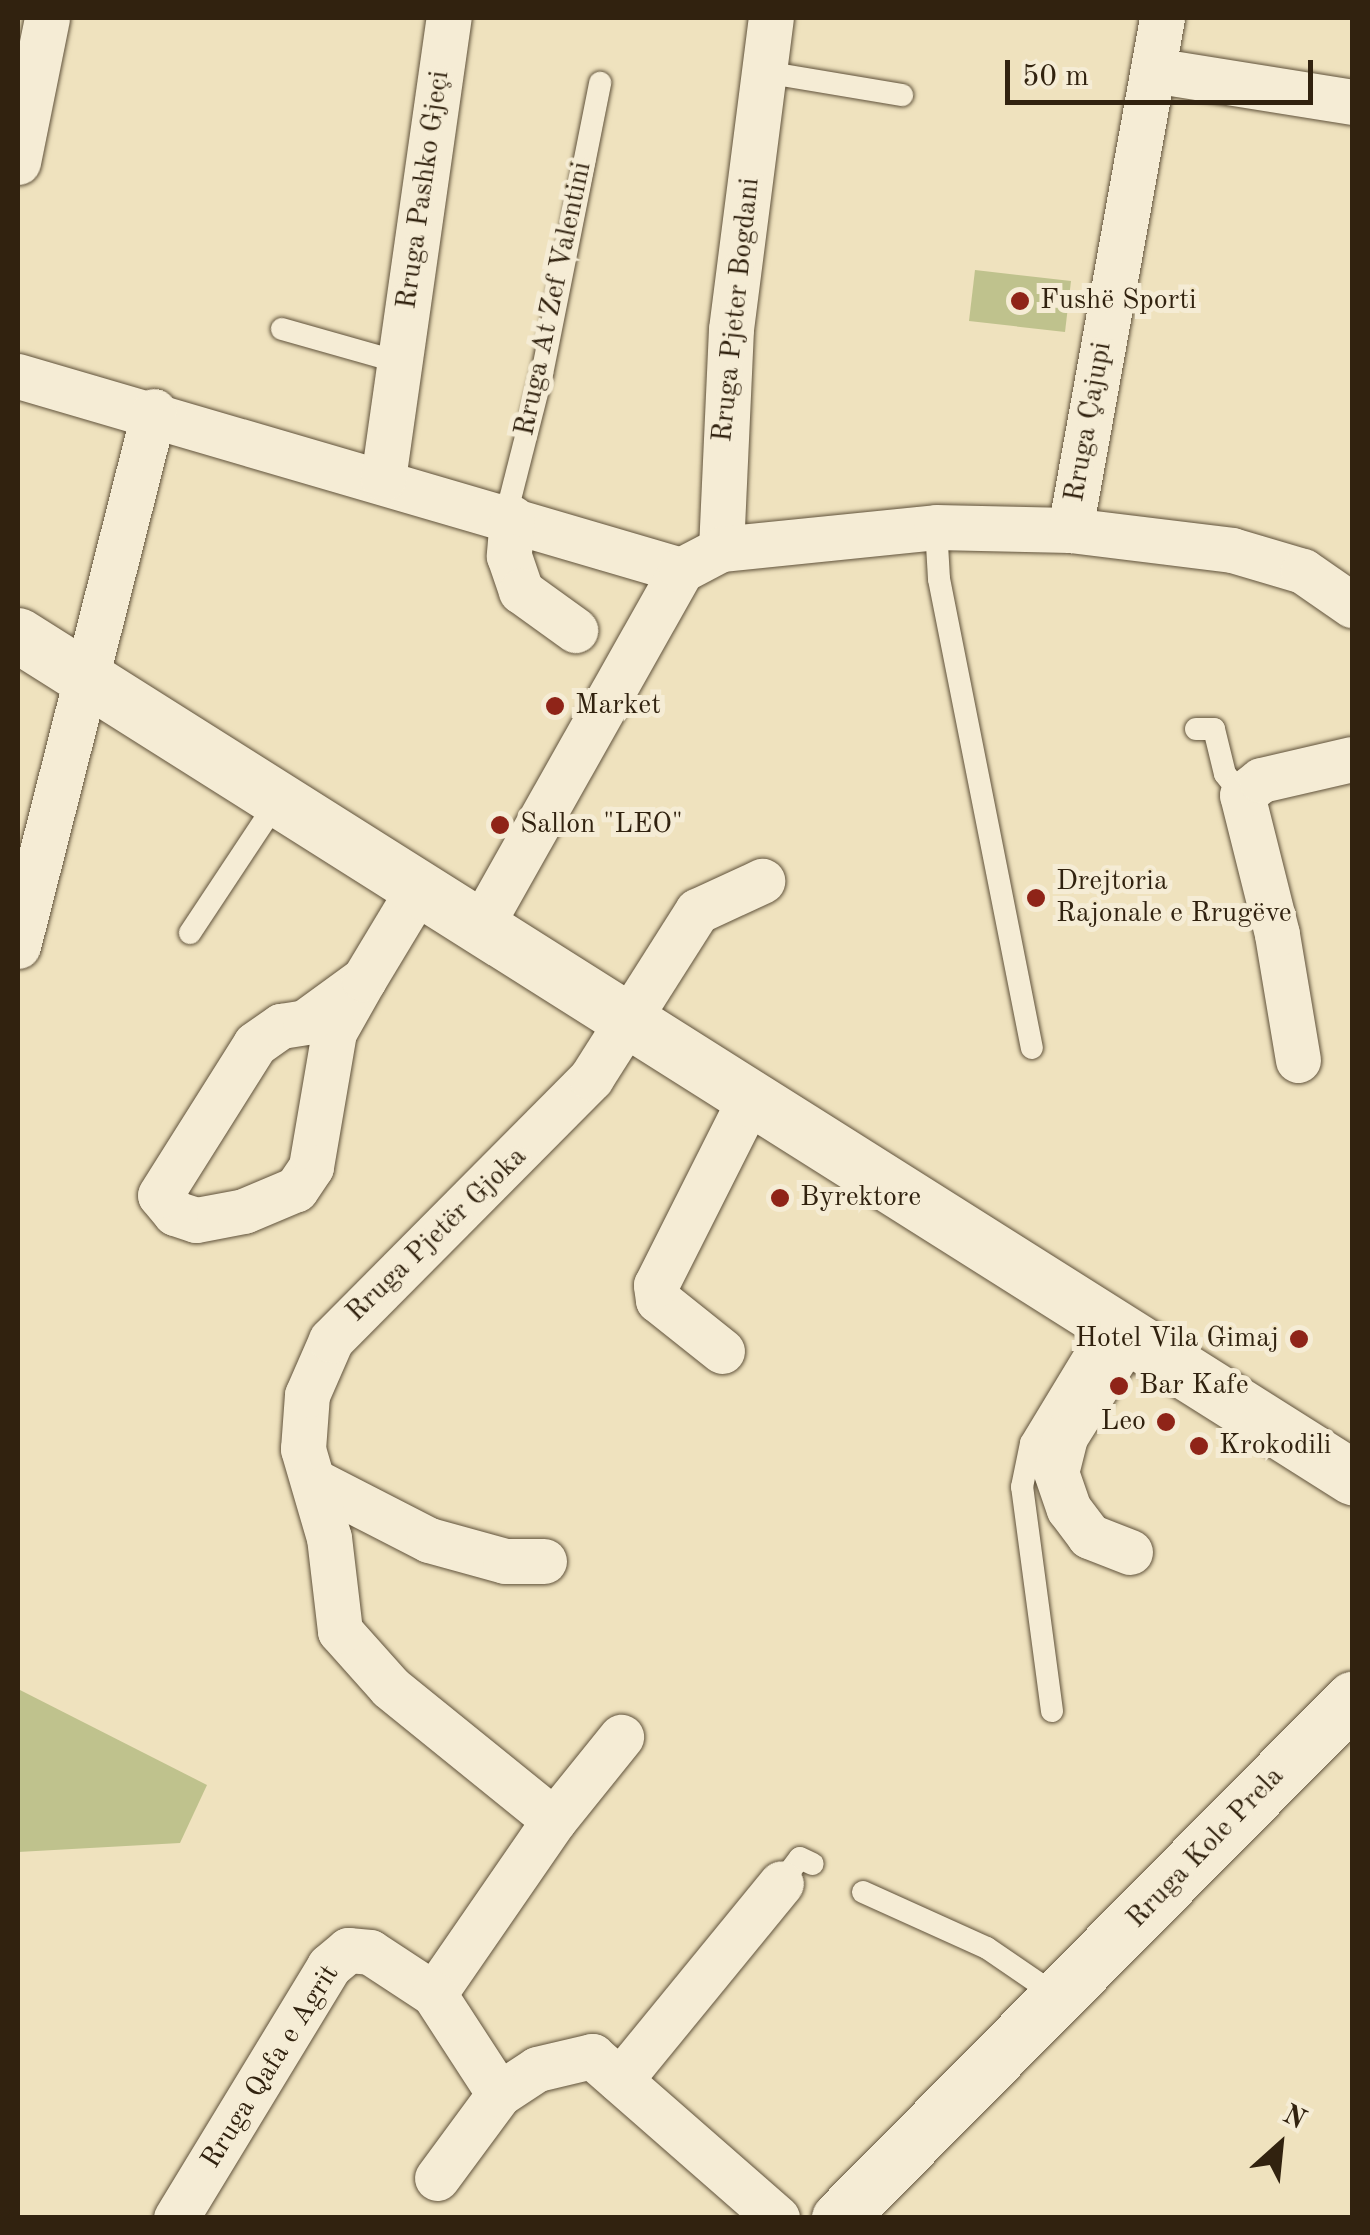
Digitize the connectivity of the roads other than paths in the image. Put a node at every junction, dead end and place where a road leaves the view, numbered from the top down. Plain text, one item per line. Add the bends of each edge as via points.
1 (48, 18) edge
2 (449, 18) edge
3 (771, 18) edge
4 (1162, 18) edge
5 (1153, 70) junction
6 (764, 72) junction
7 (600, 83) dead end
8 (902, 95) dead end
9 (1352, 102) edge
10 (18, 162) edge
11 (282, 329) dead end
12 (399, 362) junction
13 (18, 376) edge
14 (154, 412) junction
15 (382, 480) junction
16 (509, 517) junction
17 (936, 527) junction
18 (1070, 530) junction
19 (721, 549) junction
20 (680, 570) junction
21 (1352, 605) edge
22 (574, 630) dead end
23 (18, 636) edge
24 (87, 680) junction
25 (1196, 729) dead end
26 (1352, 759) edge
27 (1242, 795) junction
28 (278, 800) junction
29 (762, 881) dead end
30 (418, 888) junction
31 (480, 927) junction
32 (190, 933) dead end
33 (18, 946) edge
34 (364, 979) junction
35 (629, 1022) junction
36 (1032, 1048) dead end
37 (1298, 1060) dead end
38 (750, 1098) junction
39 (1116, 1328) junction
40 (722, 1351) dead end
41 (1352, 1477) edge
42 (316, 1482) junction
43 (1130, 1552) dead end
44 (544, 1561) dead end
45 (1352, 1699) edge
46 (1052, 1711) dead end
47 (621, 1736) dead end
48 (554, 1820) junction
49 (797, 1873) dead end
50 (863, 1892) dead end
51 (434, 1994) junction
52 (1060, 1998) junction
53 (620, 2080) junction
54 (499, 2094) junction
55 (436, 2178) dead end
56 (176, 2218) edge
57 (777, 2218) edge
58 (838, 2218) edge

1 - 10 street
2 - 12 street, Rruga Pashko Gjeçi
3 - 6 street, Rruga Pjeter Bogdani
4 - 5 street, Rruga Çajupi
5 - 9 street
5 - 18 street, Rruga Çajupi
6 - 8 lane
6 - 19 street, Rruga Pjeter Bogdani via 731,329
7 - 16 lane, Rruga At Zef Valentini
11 - 12 lane
12 - 15 street, Rruga Pashko Gjeçi
13 - 14 street
14 - 15 street
14 - 24 street
15 - 16 street
16 - 20 street
16 - 22 street, Rruga At Zef Valentini via 509,556 521,592
17 - 18 street
17 - 19 street
17 - 36 lane via 942,597
18 - 21 street via 1232,550 1302,571
19 - 20 street
20 - 31 street
23 - 24 street
24 - 28 street
24 - 33 street
25 - 27 lane via 1214,729 1225,774
26 - 27 street via 1261,780
27 - 37 street via 1277,934
28 - 30 street
28 - 32 lane
29 - 35 street, Rruga Pjetër Gjoka via 698,911
30 - 31 street
30 - 34 street
31 - 35 street
34 - 34 street via 304,1022 281,1026 255,1044 160,1195 175,1214 196,1220 233,1214 296,1189 312,1167 334,1032
35 - 38 street
35 - 42 street, Rruga Pjetër Gjoka via 550,1126 330,1340 308,1395 304,1449
38 - 39 street
38 - 40 street via 656,1285 658,1300
39 - 41 street
39 - 43 street via 1065,1437 1056,1472 1069,1509 1090,1536
39 - 46 lane via 1031,1443 1022,1487
42 - 44 street via 429,1540 505,1561
42 - 48 street, Rruga Pjetër Gjoka via 340,1632 390,1688
45 - 52 street, Rruga Kole Prela
47 - 48 street
48 - 51 street
49 - 53 street
50 - 52 lane via 986,1948
51 - 54 street, Rruga Qafa e Agrit
51 - 56 street, Rruga Qafa e Agrit via 370,1952 348,1950 329,1966
52 - 58 street, Rruga Kole Prela
53 - 54 street via 592,2056 537,2069
53 - 57 street
54 - 55 street

